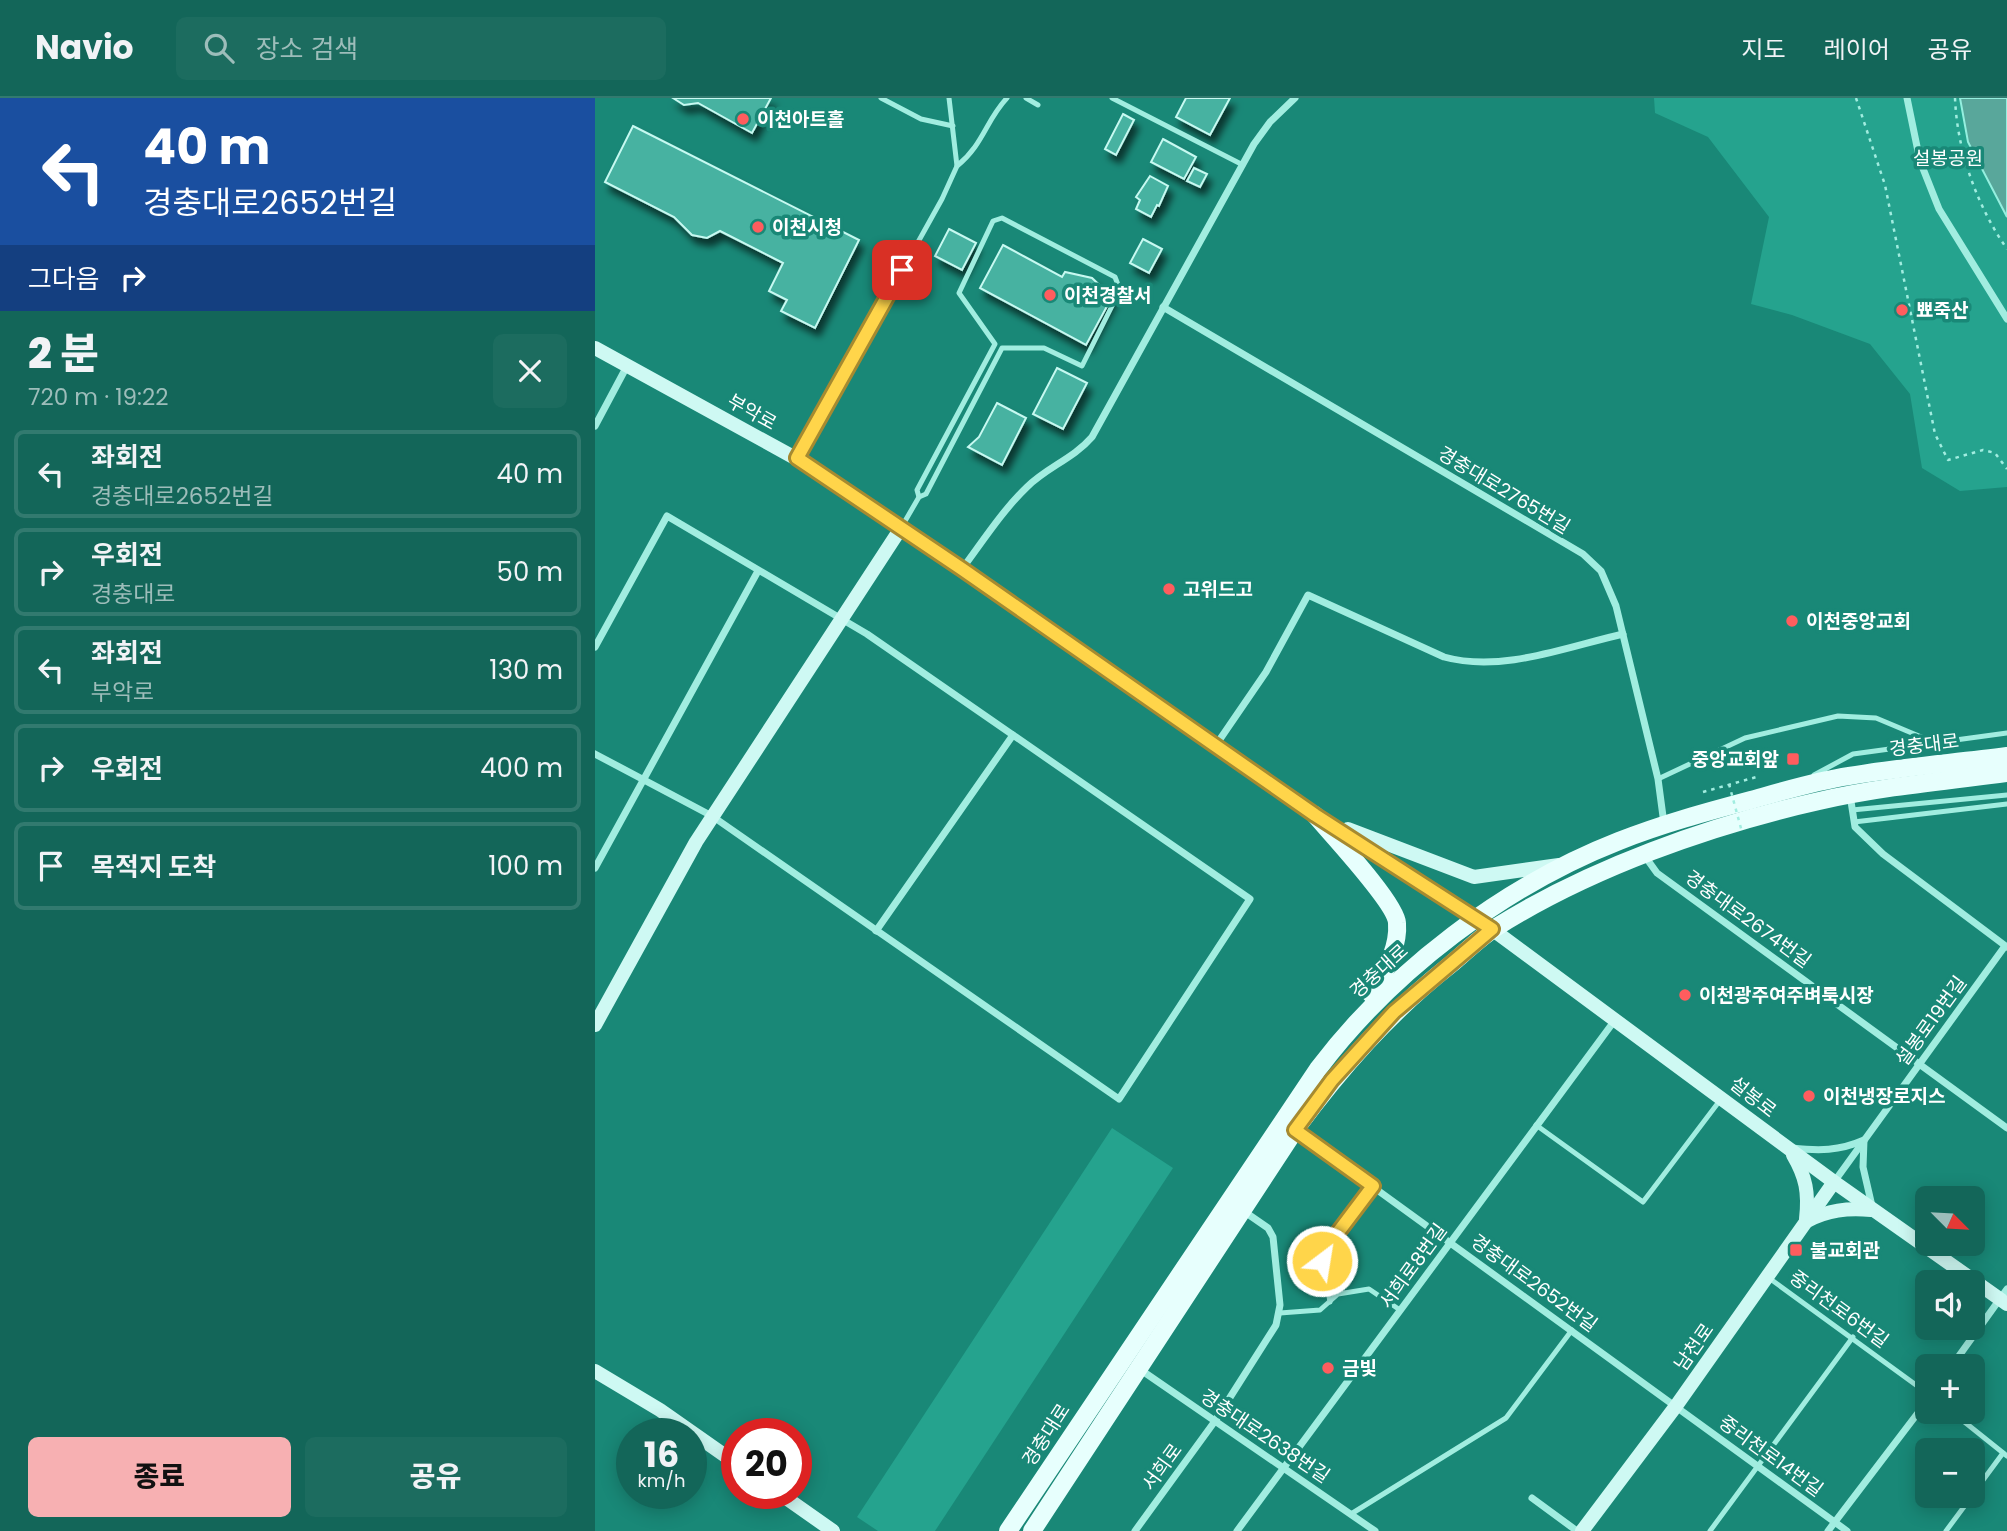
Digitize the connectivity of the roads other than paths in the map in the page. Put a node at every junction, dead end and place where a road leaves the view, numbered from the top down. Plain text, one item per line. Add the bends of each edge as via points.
1 (881, 98) edge
2 (949, 98) edge
3 (1007, 98) edge
4 (1026, 98) edge
5 (1112, 98) edge
6 (1295, 98) edge
7 (1907, 98) edge
8 (1038, 105) dead end
9 (953, 126) junction
10 (1243, 165) junction
11 (957, 166) junction
12 (1163, 307) junction
13 (2007, 319) edge
14 (595, 348) edge
15 (628, 366) junction
16 (595, 426) edge
17 (797, 458) junction
18 (919, 497) junction
19 (901, 528) junction
20 (962, 569) junction
21 (758, 571) junction
22 (841, 620) junction
23 (1623, 634) junction
24 (595, 647) edge
25 (2007, 733) edge
26 (1013, 735) junction
27 (1938, 744) junction
28 (1216, 746) junction
29 (595, 754) edge
30 (2007, 756) edge
31 (2007, 773) edge
32 (644, 779) junction
33 (1658, 779) junction
34 (1786, 790) junction
35 (2007, 795) edge
36 (1851, 802) junction
37 (2007, 804) edge
38 (1315, 815) junction
39 (712, 816) junction
40 (1854, 822) junction
41 (1664, 824) junction
42 (1644, 855) junction
43 (1574, 863) junction
44 (595, 868) edge
45 (1477, 918) junction
46 (1492, 929) junction
47 (876, 930) junction
48 (2006, 946) edge
49 (1615, 1020) junction
50 (595, 1025) edge
51 (1350, 1027) junction
52 (1920, 1063) junction
53 (1722, 1097) junction
54 (1536, 1125) junction
55 (2007, 1128) edge
56 (1295, 1130) junction
57 (1864, 1140) junction
58 (1788, 1148) junction
59 (1834, 1182) junction
60 (1373, 1186) junction
61 (1242, 1210) junction
62 (1874, 1210) junction
63 (1805, 1222) junction
64 (1449, 1242) junction
65 (1767, 1276) junction
66 (2005, 1297) edge
67 (1330, 1302) junction
68 (1400, 1310) junction
69 (1280, 1313) junction
70 (1571, 1331) junction
71 (1853, 1337) junction
72 (1961, 1354) edge
73 (1137, 1368) junction
74 (595, 1371) edge
75 (1915, 1384) edge
76 (1676, 1406) junction
77 (1915, 1417) edge
78 (1215, 1421) junction
79 (1967, 1424) edge
80 (721, 1453) edge
81 (2005, 1455) edge
82 (1758, 1466) junction
83 (1285, 1469) junction
84 (1985, 1480) edge
85 (1532, 1498) dead end
86 (1963, 1508) edge
87 (802, 1509) edge
88 (1351, 1514) junction
89 (1835, 1522) junction
90 (833, 1531) edge
91 (1008, 1531) edge
92 (1032, 1531) edge
93 (1135, 1531) edge
94 (1237, 1531) edge
95 (1375, 1531) edge
96 (1577, 1531) edge
97 (1582, 1531) edge
98 (1710, 1531) edge
99 (1828, 1531) edge
100 (1847, 1531) edge
101 (1946, 1531) edge

1 - 9 lane via 921,119
2 - 9 lane
3 - 11 lane via 981,141
4 - 8 lane
5 - 10 lane
6 - 10 street via 1270,122
7 - 13 street via 1920,161 1939,209
9 - 11 lane
10 - 12 street
11 - 17 lane
12 - 20 street via 1092,437 1078,453 1029,484
12 - 23 street, 경충대로2765번길 via 1583,554 1610,587
14 - 15 street, 부악로
15 - 16 street
15 - 17 street, 부악로
17 - 19 street, 부악로
18 - 18 lane via 926,494 1002,348 1044,348 1082,366 1120,290 1115,277 1002,218 993,221 959,293 995,344 917,490
18 - 19 lane
19 - 20 street, 부악로
19 - 22 street
20 - 28 street, 부악로
21 - 22 street
21 - 24 street via 667,516
21 - 32 street
22 - 26 street
22 - 39 street
23 - 28 street via 1491,664 1466,663 1308,594 1266,672
23 - 33 street, 경충대로2765번길
25 - 27 lane
26 - 47 street
26 - 47 street via 1250,898 1119,1099
27 - 33 lane via 1876,718 1838,716 1745,738
27 - 34 lane via 1853,754
28 - 38 street, 부악로
29 - 32 street
30 - 34 main road, 경충대로 via 1848,776
31 - 36 main road, 경충대로
32 - 39 street
32 - 44 street
33 - 41 street, 경충대로2765번길
34 - 41 main road, 경충대로
35 - 36 lane
36 - 40 street
36 - 42 main road, 경충대로 via 1783,810
37 - 40 lane
38 - 43 street via 1474,877
38 - 45 street, 부악로
38 - 51 main road via 1398,921 1382,977
39 - 47 street
39 - 50 street
40 - 48 street via 1883,854
41 - 43 main road, 경충대로
42 - 46 main road, 경충대로 via 1552,895
42 - 52 street, 경충대로2674번길 via 1657,873
43 - 45 main road, 경충대로
45 - 46 street, 설봉로
45 - 51 main road, 경충대로 via 1390,986
46 - 49 street, 설봉로
46 - 56 main road, 경충대로 via 1399,1007 1332,1080
48 - 52 street, 설봉로19번길
49 - 53 street, 설봉로
49 - 54 street, 서희로8번길
51 - 91 main road, 경충대로 via 1281,1120
52 - 55 street, 경충대로2674번길
52 - 57 street, 설봉로19번길
53 - 54 lane via 1643,1202
53 - 58 street, 설봉로
54 - 64 street, 서희로8번길
56 - 60 street, 경충대로2652번길
56 - 61 main road, 경충대로
57 - 58 street via 1824,1151
57 - 59 street, 설봉로19번길
57 - 62 street via 1863,1167
58 - 59 street, 설봉로
58 - 63 street via 1809,1194
59 - 62 street, 설봉로
59 - 63 street, 남천로
60 - 64 street, 경충대로2652번길
60 - 67 lane via 1322,1256
61 - 69 street via 1268,1228 1273,1237
61 - 73 main road, 경충대로
62 - 63 street via 1847,1208
62 - 66 street, 설봉로
63 - 65 street, 남천로
64 - 68 street, 서희로8번길
64 - 70 street, 경충대로2652번길
65 - 71 lane, 중리천로6번길
65 - 76 street, 남천로
66 - 72 street
67 - 68 lane via 1342,1293 1369,1289
67 - 69 lane via 1320,1310
68 - 83 street, 서희로8번길
69 - 78 street
70 - 76 street, 경충대로2652번길
70 - 88 lane via 1506,1418
71 - 75 lane, 중리천로6번길
71 - 82 lane
73 - 78 street, 경충대로2638번길
73 - 92 main road, 경충대로
74 - 80 street
76 - 82 street, 중리천로14번길
76 - 97 street, 남천로
77 - 89 street
78 - 83 street, 경충대로2638번길
78 - 93 street, 서희로
79 - 81 lane
81 - 84 lane
82 - 89 street, 중리천로14번길
82 - 98 lane
83 - 88 street, 경충대로2638번길
83 - 94 street, 서희로8번길
85 - 96 street
86 - 101 lane
87 - 90 street
88 - 95 street, 경충대로2638번길
89 - 99 street
89 - 100 street, 중리천로14번길

